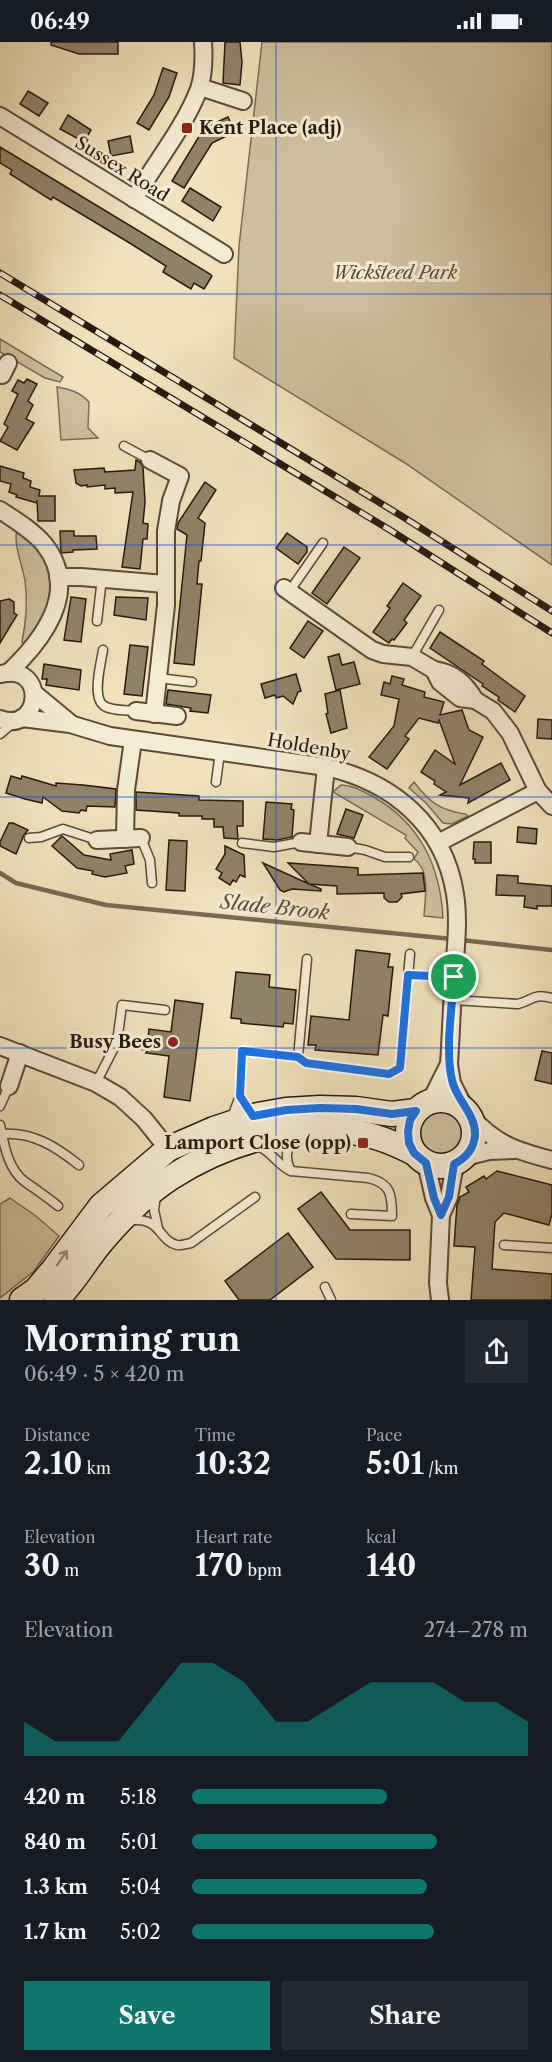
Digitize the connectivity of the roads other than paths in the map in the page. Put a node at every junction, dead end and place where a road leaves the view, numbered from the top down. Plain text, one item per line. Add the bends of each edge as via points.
1 (203, 42) edge
2 (200, 87) junction
3 (243, 101) dead end
4 (0, 116) edge
5 (134, 199) junction
6 (224, 254) dead end
7 (124, 446) dead end
8 (150, 460) joint
9 (0, 510) edge
10 (323, 543) dead end
11 (58, 577) junction
12 (102, 578) junction
13 (165, 584) junction
14 (286, 590) joint
15 (439, 610) dead end
16 (97, 621) dead end
17 (103, 650) dead end
18 (30, 652) junction
19 (412, 657) junction
20 (4, 674) edge
21 (158, 678) junction
22 (192, 682) dead end
23 (33, 689) junction
24 (136, 711) joint
25 (154, 714) junction
26 (177, 716) dead end
27 (13, 719) edge
28 (70, 724) junction
29 (0, 734) edge
30 (133, 740) junction
31 (220, 752) junction
32 (326, 767) junction
33 (216, 782) dead end
34 (538, 791) junction
35 (552, 806) edge
36 (29, 838) dead end
37 (133, 838) junction
38 (97, 840) joint
39 (242, 843) dead end
40 (309, 843) junction
41 (438, 843) junction
42 (348, 847) joint
43 (410, 857) dead end
44 (152, 883) dead end
45 (410, 954) dead end
46 (307, 959) dead end
47 (408, 975) junction
48 (454, 977) junction
49 (552, 998) edge
50 (453, 1000) junction
51 (165, 1010) dead end
52 (117, 1042) junction
53 (0, 1046) edge
54 (144, 1046) dead end
55 (20, 1053) junction
56 (298, 1057) junction
57 (449, 1064) junction
58 (96, 1083) junction
59 (9, 1086) joint
60 (240, 1096) junction
61 (0, 1106) edge
62 (423, 1106) junction
63 (468, 1114) junction
64 (253, 1116) junction
65 (226, 1125) junction
66 (1, 1129) edge
67 (299, 1132) junction
68 (245, 1143) junction
69 (168, 1149) junction
70 (514, 1150) junction
71 (420, 1158) junction
72 (552, 1160) edge
73 (460, 1161) junction
74 (79, 1165) dead end
75 (291, 1171) junction
76 (161, 1186) junction
77 (255, 1197) dead end
78 (58, 1206) dead end
79 (351, 1214) dead end
80 (441, 1215) junction
81 (116, 1226) junction
82 (158, 1228) junction
83 (504, 1245) dead end
84 (552, 1248) edge
85 (324, 1287) dead end
86 (60, 1299) edge
87 (22, 1300) edge
88 (332, 1300) edge
89 (440, 1300) edge

1 - 2 street
2 - 3 street
2 - 5 street
4 - 5 street, Sussex Road
5 - 6 street, Sussex Road
7 - 8 lane
8 - 13 street via 182,471 168,516
9 - 11 street via 45,545
10 - 14 lane
11 - 12 street
11 - 18 street via 56,610
12 - 13 street
12 - 16 lane
13 - 21 street
14 - 19 street via 372,650
15 - 19 lane
17 - 24 lane via 97,688 101,703 105,707
18 - 20 street
18 - 23 street
19 - 34 street via 434,670 440,682 460,698 475,700 493,711 510,733
20 - 23 street, Holdenby via 20,675
21 - 22 lane
21 - 25 street
23 - 27 street via 27,714
23 - 28 street, Holdenby
24 - 25 street
25 - 26 street
27 - 28 street, Holdenby
27 - 29 lane
28 - 30 street, Holdenby
30 - 31 street, Holdenby
30 - 37 street via 126,790
31 - 32 street, Holdenby
31 - 33 lane
32 - 40 street
32 - 41 street, Holdenby via 349,772 398,797
34 - 35 street
34 - 41 street
36 - 38 lane via 63,829
37 - 38 street
37 - 44 lane via 150,860
39 - 40 lane via 274,847
40 - 42 street
41 - 48 street, Holdenby via 456,895
42 - 43 lane via 386,857
45 - 47 lane
46 - 56 lane
47 - 48 lane
47 - 56 lane via 400,1068 389,1074 306,1063
48 - 50 street, Holdenby
49 - 50 lane via 538,995 518,1004
50 - 57 street, Holdenby
51 - 52 lane via 122,1005
52 - 54 lane
52 - 58 lane
53 - 55 street
55 - 58 street
55 - 59 street
56 - 60 lane via 242,1051
57 - 62 street, Holdenby
57 - 63 street, Holdenby via 452,1083
58 - 69 street via 120,1097 144,1119
59 - 61 lane
60 - 64 lane
60 - 65 lane
62 - 63 street via 448,1100
62 - 64 street via 392,1114 320,1108
62 - 71 street via 410,1120 408,1132 409,1143
63 - 70 street via 492,1137
63 - 73 street via 475,1138
64 - 65 street
65 - 69 street
66 - 74 lane via 36,1137
66 - 78 lane via 15,1172
67 - 68 street
67 - 71 street via 364,1134
67 - 75 lane via 286,1151
68 - 75 lane via 263,1148
68 - 76 street via 206,1158
87 -> 69 street via 53,1270 101,1206
70 - 72 street
70 - 73 street via 489,1151
71 - 73 street via 445,1167
71 - 80 street
73 - 80 street
75 - 79 lane via 368,1178 385,1185 392,1200 392,1216
76 - 81 street
76 - 82 lane via 154,1206
77 - 82 lane via 191,1243 178,1246
80 - 89 street
81 - 82 lane via 134,1220
81 - 86 street
83 - 84 lane
85 - 88 lane

